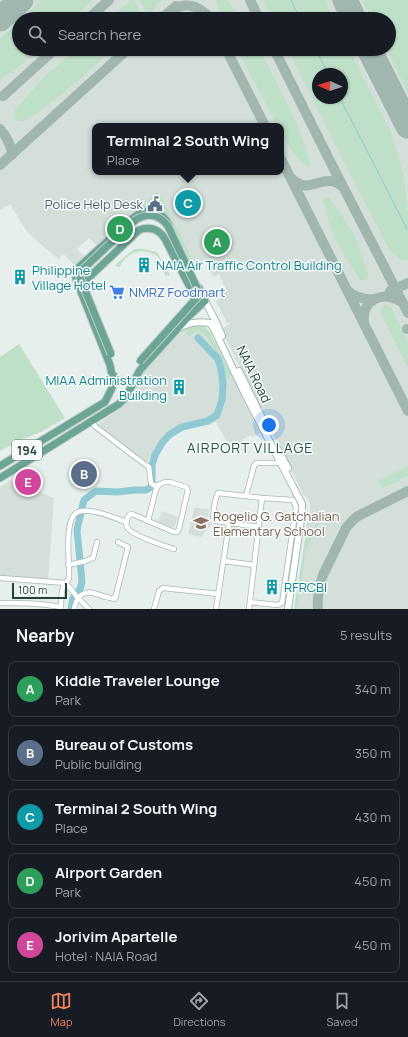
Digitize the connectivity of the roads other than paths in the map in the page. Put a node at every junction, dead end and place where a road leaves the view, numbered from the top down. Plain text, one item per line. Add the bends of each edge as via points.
1 (138, 215) junction
2 (145, 228) junction
3 (166, 239) junction
4 (176, 239) junction
5 (102, 246) junction
6 (110, 257) junction
7 (192, 273) junction
8 (184, 277) junction
9 (81, 292) junction
10 (194, 295) junction
11 (205, 301) junction
12 (194, 311) junction
13 (178, 329) junction
14 (135, 378) junction
15 (113, 380) junction
16 (95, 408) junction
17 (100, 416) junction
18 (91, 421) junction
19 (276, 463) dead end
20 (0, 466) edge
21 (0, 478) edge
22 (154, 485) junction
23 (246, 496) junction
24 (262, 498) junction
25 (148, 521) junction
26 (126, 522) junction
27 (229, 524) junction
28 (259, 527) junction
29 (97, 542) dead end
30 (118, 542) dead end
31 (174, 549) dead end
32 (224, 561) junction
33 (68, 565) junction
34 (254, 565) junction
35 (0, 578) edge
36 (66, 583) junction
37 (219, 594) junction
38 (76, 596) junction
39 (250, 602) junction
40 (0, 603) edge
41 (61, 608) edge
42 (74, 609) edge
43 (89, 609) edge
44 (154, 609) edge
45 (216, 609) edge
46 (249, 609) edge
47 (288, 609) edge
48 (292, 609) edge

1 - 2 main road
1 - 4 main road via 147,211 160,214 167,220
1 - 5 main road
2 - 3 main road via 157,230
2 - 6 main road via 139,230
3 - 4 main road
3 - 8 main road
4 - 7 main road
5 - 6 main road
5 - 9 main road via 77,270 76,276
6 - 9 main road via 84,282
7 - 8 main road
7 - 11 main road
8 - 10 main road
9 - 15 main road via 110,364
10 - 11 main road
10 - 12 main road
11 - 12 main road, NAIA Road
11 - 48 street, NAIA Road via 305,503
12 - 13 main road, NAIA Road
13 - 14 main road, NAIA Road via 146,362
13 - 47 street, NAIA Road via 196,322 210,323 302,504
14 - 15 main road, bridge via 140,361 200,294 168,226 156,216 140,217 134,221 80,272 80,278 114,363
14 - 17 main road, NAIA Road / 194 via 128,394 119,404
15 - 16 main road, 194 via 105,402
16 - 17 main road
16 - 20 main road, 194
17 - 18 main road, NAIA Road / 194
18 - 21 main road, NAIA Road / 194
18 - 22 street via 149,467
19 - 23 street via 256,463
22 - 25 street
22 - 25 street via 162,482 175,483 186,487 188,491 177,532
23 - 24 street
23 - 27 street via 218,493 213,518 216,522
24 - 28 street
24 - 39 street via 293,500 296,507 282,603 277,605
25 - 26 street via 130,514
26 - 31 street via 130,531
26 - 33 street via 97,512 80,512 74,515 69,529
27 - 28 street
27 - 32 street
28 - 34 street
29 - 33 street via 93,558
30 - 38 street via 128,547 115,599 88,592
32 - 34 street
32 - 37 street
33 - 36 street via 69,578
34 - 39 street
35 - 36 street
36 - 38 street
36 - 41 street
37 - 44 street via 165,588 159,591
37 - 45 street
38 - 42 street
38 - 43 street
39 - 46 street
40 - 41 street via 35,603

